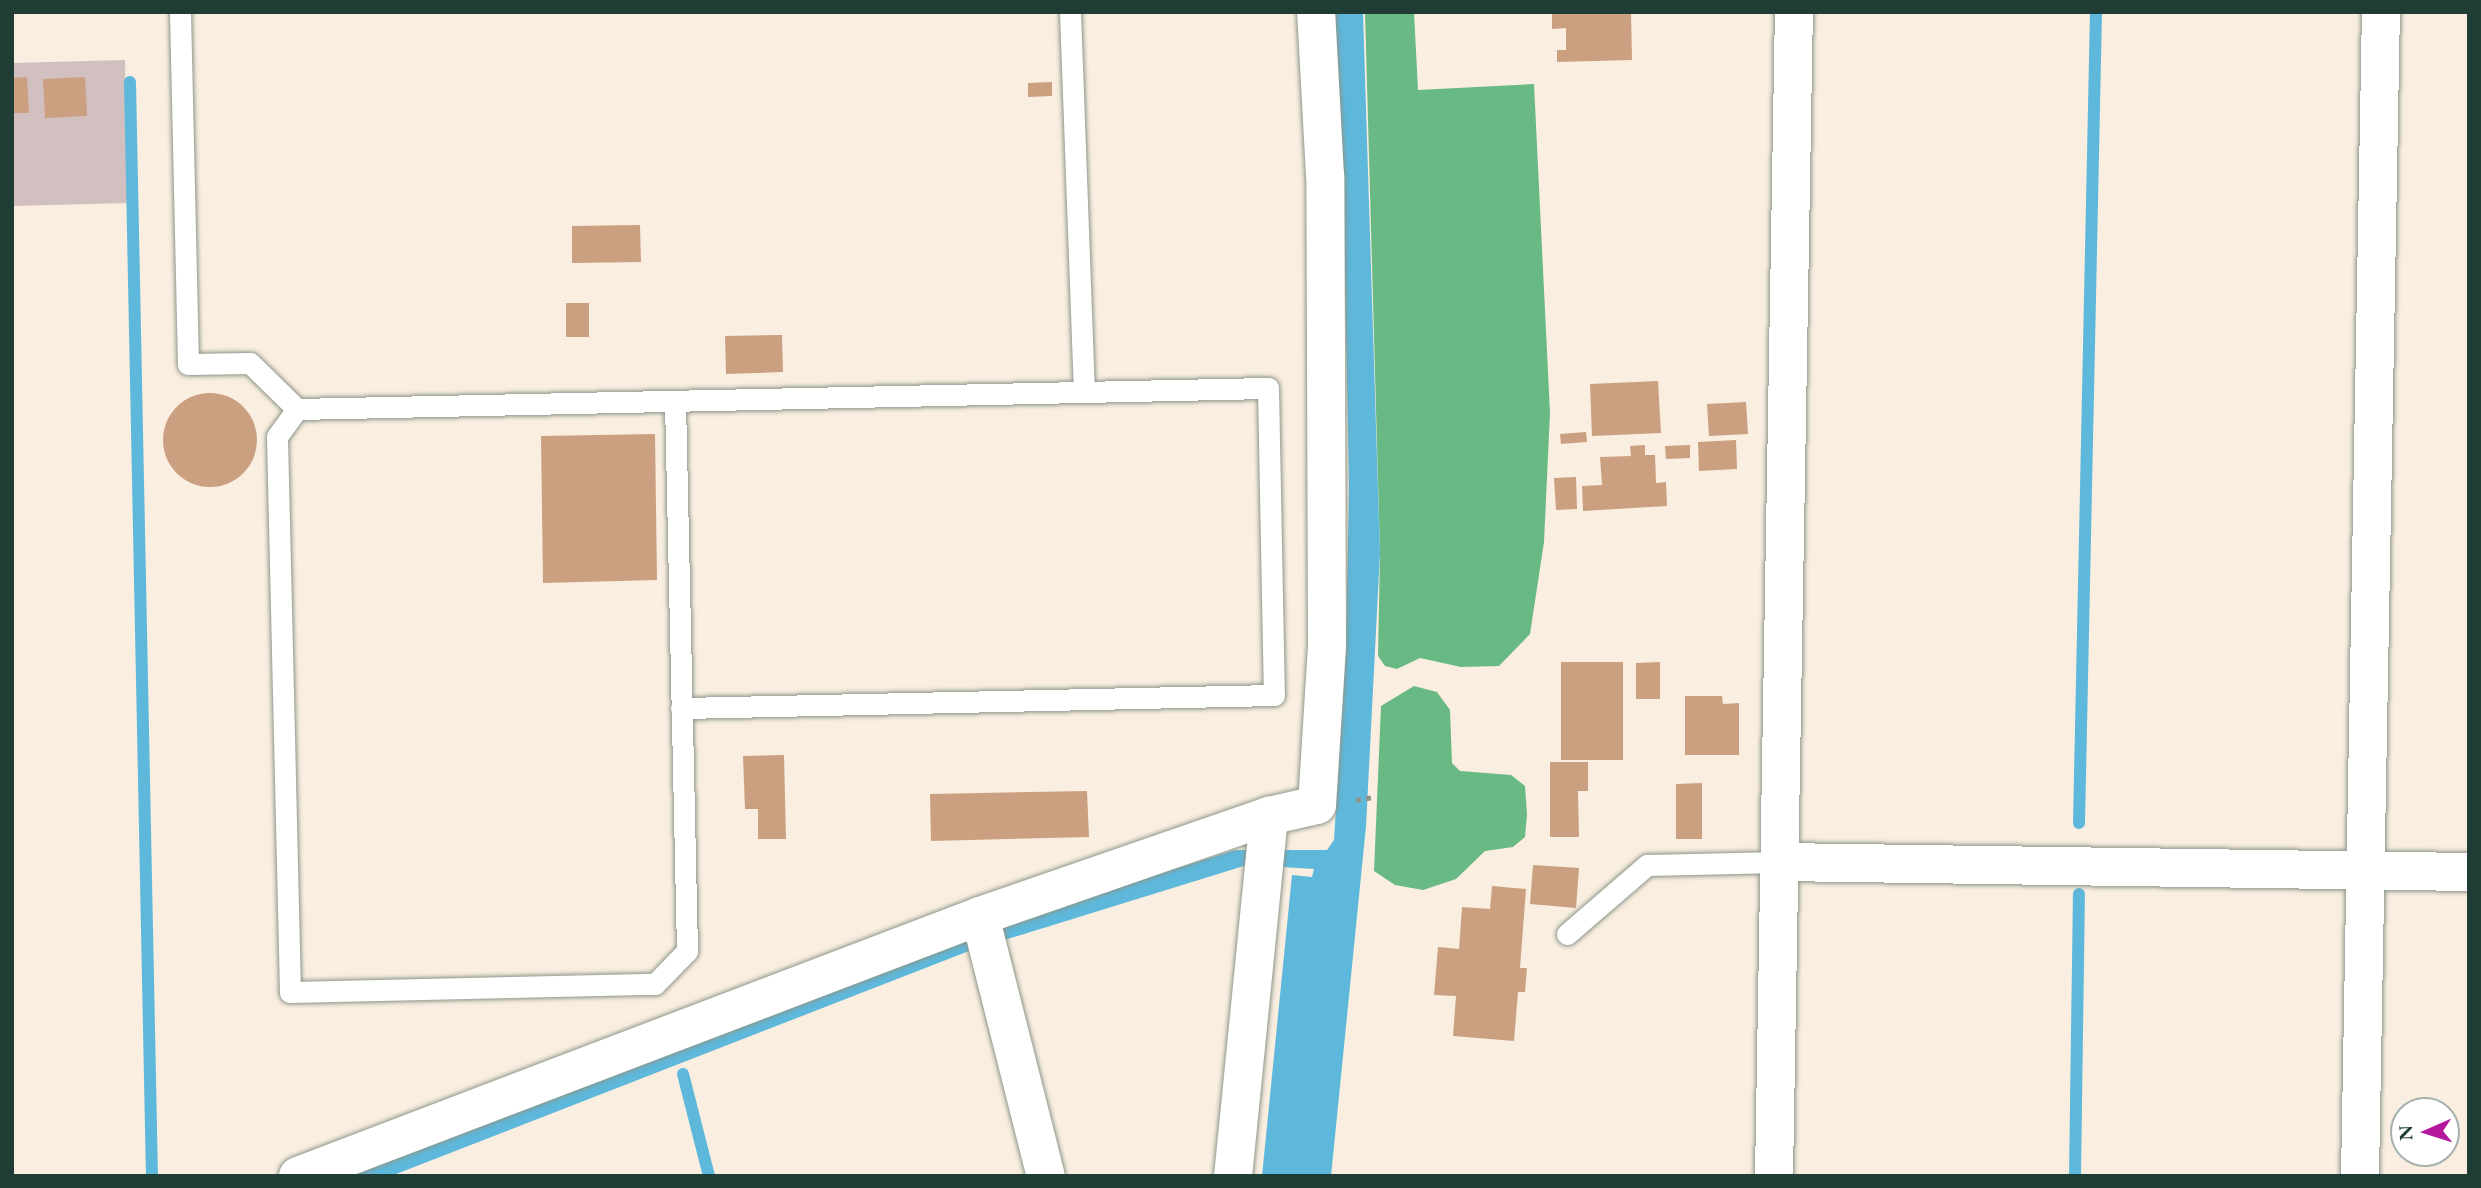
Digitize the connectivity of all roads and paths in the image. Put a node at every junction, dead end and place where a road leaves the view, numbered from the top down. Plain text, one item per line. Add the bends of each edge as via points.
1 (180, 12) edge
2 (1070, 12) edge
3 (1316, 12) edge
4 (1794, 12) edge
5 (2381, 12) edge
6 (1084, 392) junction
7 (675, 401) junction
8 (297, 409) junction
9 (681, 708) junction
10 (1266, 840) junction
11 (1780, 862) junction
12 (2366, 869) junction
13 (2469, 872) edge
14 (980, 916) junction
15 (1567, 934) dead end
16 (366, 1162) edge
17 (298, 1176) edge
18 (1046, 1176) edge
19 (1233, 1176) edge
20 (1774, 1176) edge
21 (2360, 1176) edge

1 - 8 lane via 188,364 250,363
2 - 6 lane
3 - 10 street via 1325,176 1327,645 1317,805
4 - 11 street
5 - 12 street
6 - 7 lane
6 - 9 lane via 1268,388 1274,695
7 - 8 lane
7 - 9 lane
8 - 9 lane via 277,437 290,992 655,984 687,951
10 - 14 street
10 - 19 street
11 - 12 street
11 - 15 lane via 1647,865
11 - 20 street
12 - 13 street
12 - 21 street
14 - 16 street
14 - 18 street
16 - 17 street

